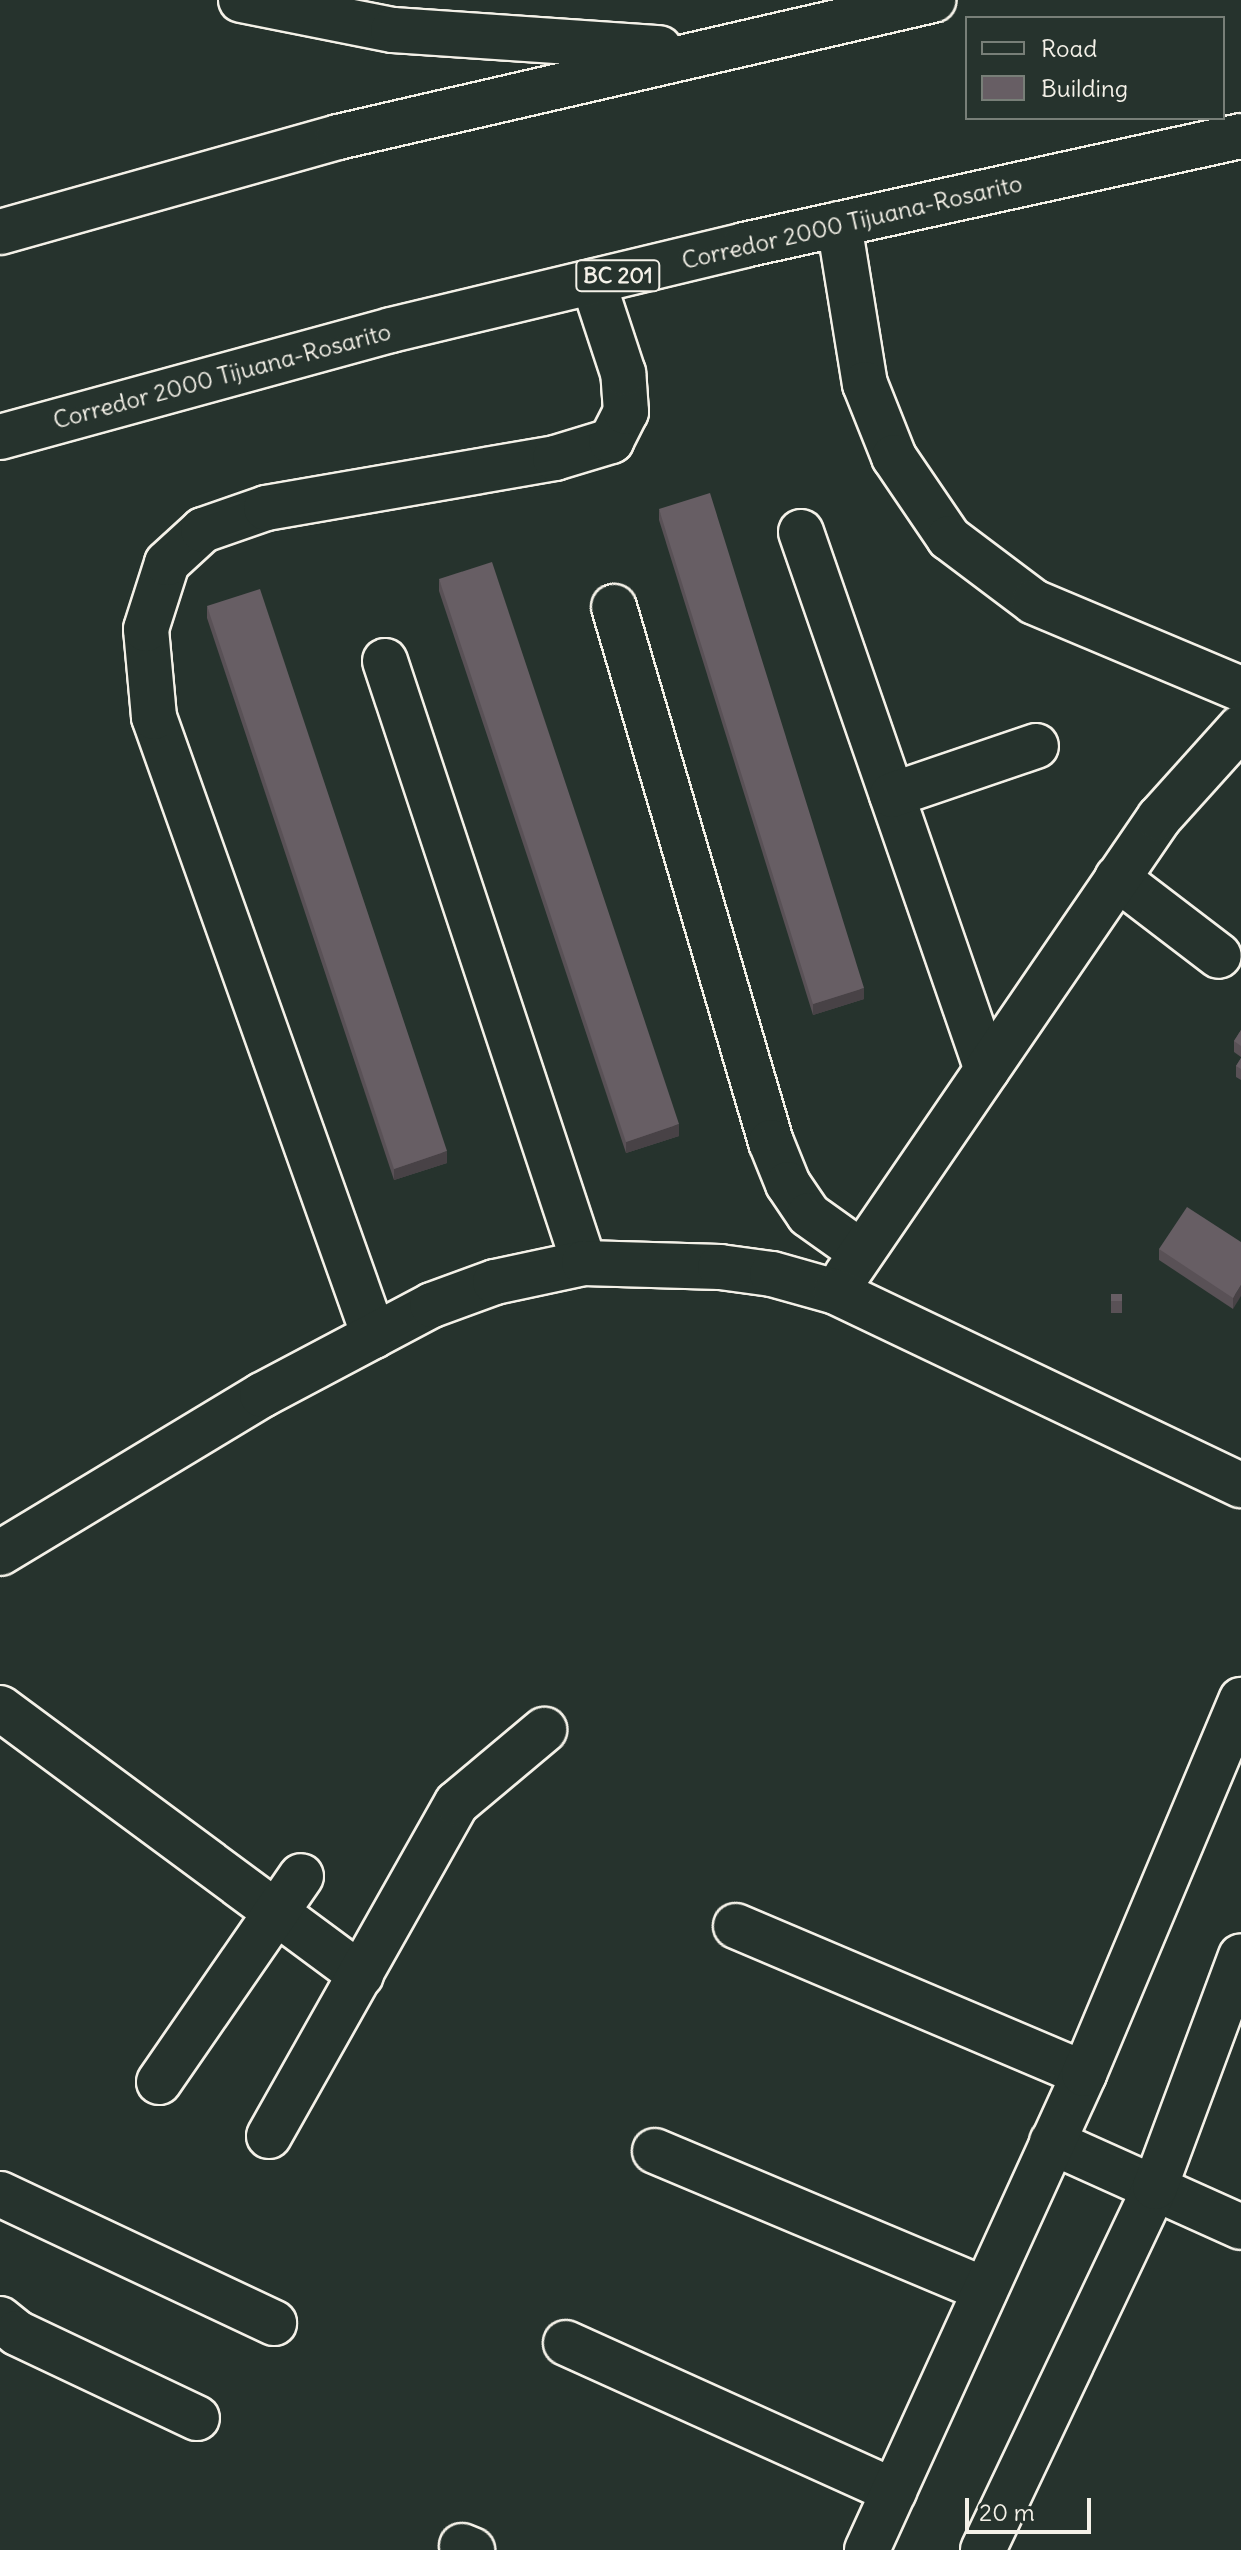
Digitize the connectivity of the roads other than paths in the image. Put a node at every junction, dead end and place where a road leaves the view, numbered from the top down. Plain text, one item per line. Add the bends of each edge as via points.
1 (241, 0) edge
2 (933, 0) edge
3 (693, 52) junction
4 (1241, 136) edge
5 (839, 224) junction
6 (0, 232) edge
7 (593, 282) junction
8 (0, 437) edge
9 (801, 532) dead end
10 (614, 607) dead end
11 (385, 661) dead end
12 (1241, 689) edge
13 (1241, 727) edge
14 (1036, 746) dead end
15 (892, 795) junction
16 (1117, 878) junction
17 (1219, 956) dead end
18 (987, 1070) junction
19 (861, 1252) junction
20 (584, 1263) junction
21 (836, 1292) junction
22 (374, 1336) junction
23 (1241, 1485) edge
24 (0, 1553) edge
25 (1241, 1700) edge
26 (0, 1708) edge
27 (544, 1730) dead end
28 (301, 1876) dead end
29 (276, 1914) junction
30 (736, 1926) dead end
31 (1241, 1956) edge
32 (361, 1975) junction
33 (1084, 2074) junction
34 (159, 2082) dead end
35 (269, 2136) dead end
36 (1052, 2142) junction
37 (655, 2151) dead end
38 (1155, 2187) junction
39 (0, 2194) edge
40 (1238, 2219) edge
41 (985, 2290) junction
42 (0, 2319) edge
43 (274, 2323) dead end
44 (566, 2343) dead end
45 (197, 2418) dead end
46 (894, 2491) junction
47 (867, 2550) edge
48 (983, 2550) edge

1 - 3 main road via 393,30
2 - 3 main road
3 - 6 main road via 338,137
4 - 5 main road, Corredor 2000 Tijuana-Rosarito / BC 201
5 - 7 main road, Corredor 2000 Tijuana-Rosarito / BC 201
5 - 12 main road via 865,384 894,457 949,538 1034,602
7 - 8 main road, Corredor 2000 Tijuana-Rosarito / BC 201 via 391,330
7 - 22 main road via 623,373 626,412 611,441 555,458 266,508 203,530 167,563 146,629 154,717
9 - 15 main road
10 - 19 main road via 771,1142 788,1184 809,1215
11 - 20 main road
13 - 16 main road via 1159,818
14 - 15 main road
15 - 18 main road
16 - 17 main road
16 - 18 main road
18 - 19 main road
19 - 21 main road
20 - 21 main road via 720,1267 772,1274
20 - 22 main road via 495,1282 432,1305
21 - 23 main road
22 - 24 main road via 140,1465
25 - 33 main road
26 - 29 main road
27 - 32 main road via 457,1803
28 - 29 main road
29 - 32 main road
29 - 34 main road
30 - 33 main road
31 - 38 main road
32 - 35 main road
33 - 36 main road
36 - 38 main road
36 - 41 main road
37 - 41 main road
38 - 40 main road
38 - 48 main road
39 - 43 main road
41 - 46 main road
42 - 45 main road via 17,2333
44 - 46 main road
46 - 47 main road

